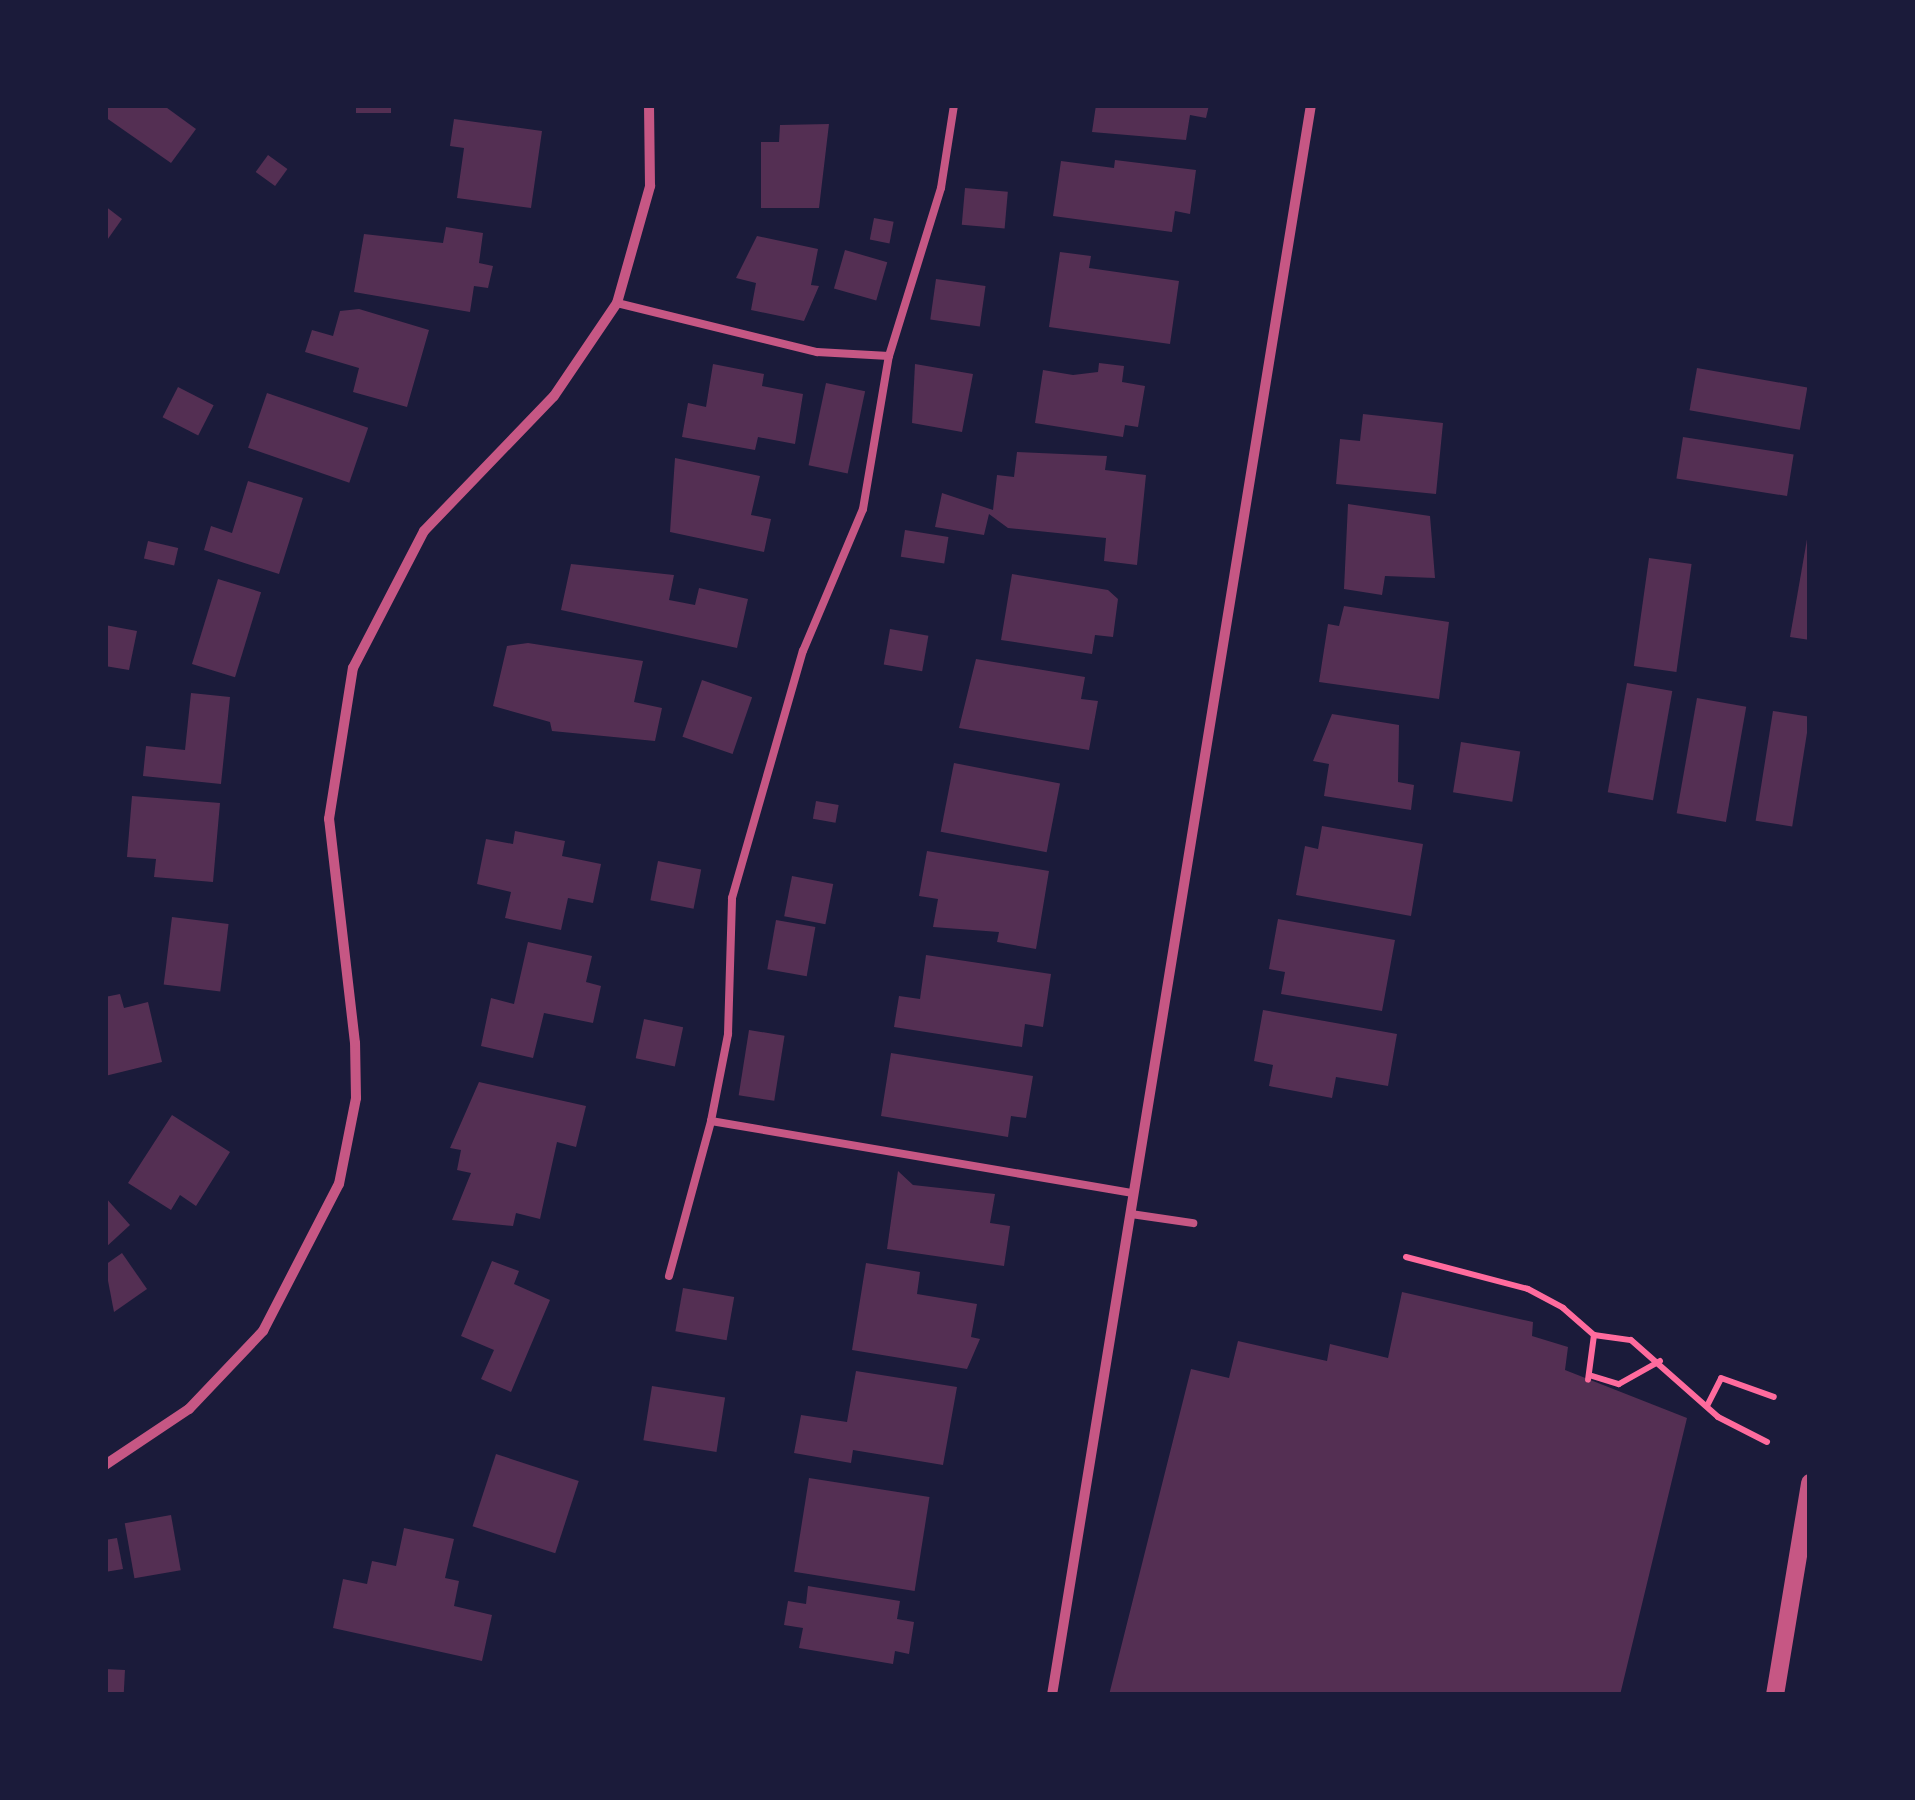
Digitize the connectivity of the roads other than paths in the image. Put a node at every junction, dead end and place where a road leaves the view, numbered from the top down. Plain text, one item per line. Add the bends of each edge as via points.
1 (649, 105) edge
2 (954, 105) edge
3 (1311, 105) edge
4 (617, 303) junction
5 (889, 356) junction
6 (712, 1122) junction
7 (1134, 1194) junction
8 (1130, 1214) junction
9 (1193, 1224) dead end
10 (670, 1276) dead end
11 (105, 1465) edge
12 (1810, 1482) edge
13 (1052, 1695) edge
14 (1775, 1695) edge

1 - 4 street via 650,186
2 - 5 lane via 942,188
3 - 7 street
4 - 5 lane via 817,352
4 - 11 street via 554,396 424,531 352,668 329,820 356,1043 356,1098 338,1184 293,1286 240,1359 189,1410
5 - 6 lane via 864,509 803,651 732,898 728,1034
6 - 7 lane
6 - 10 lane
7 - 8 street
8 - 9 lane
8 - 13 street
12 - 14 street

